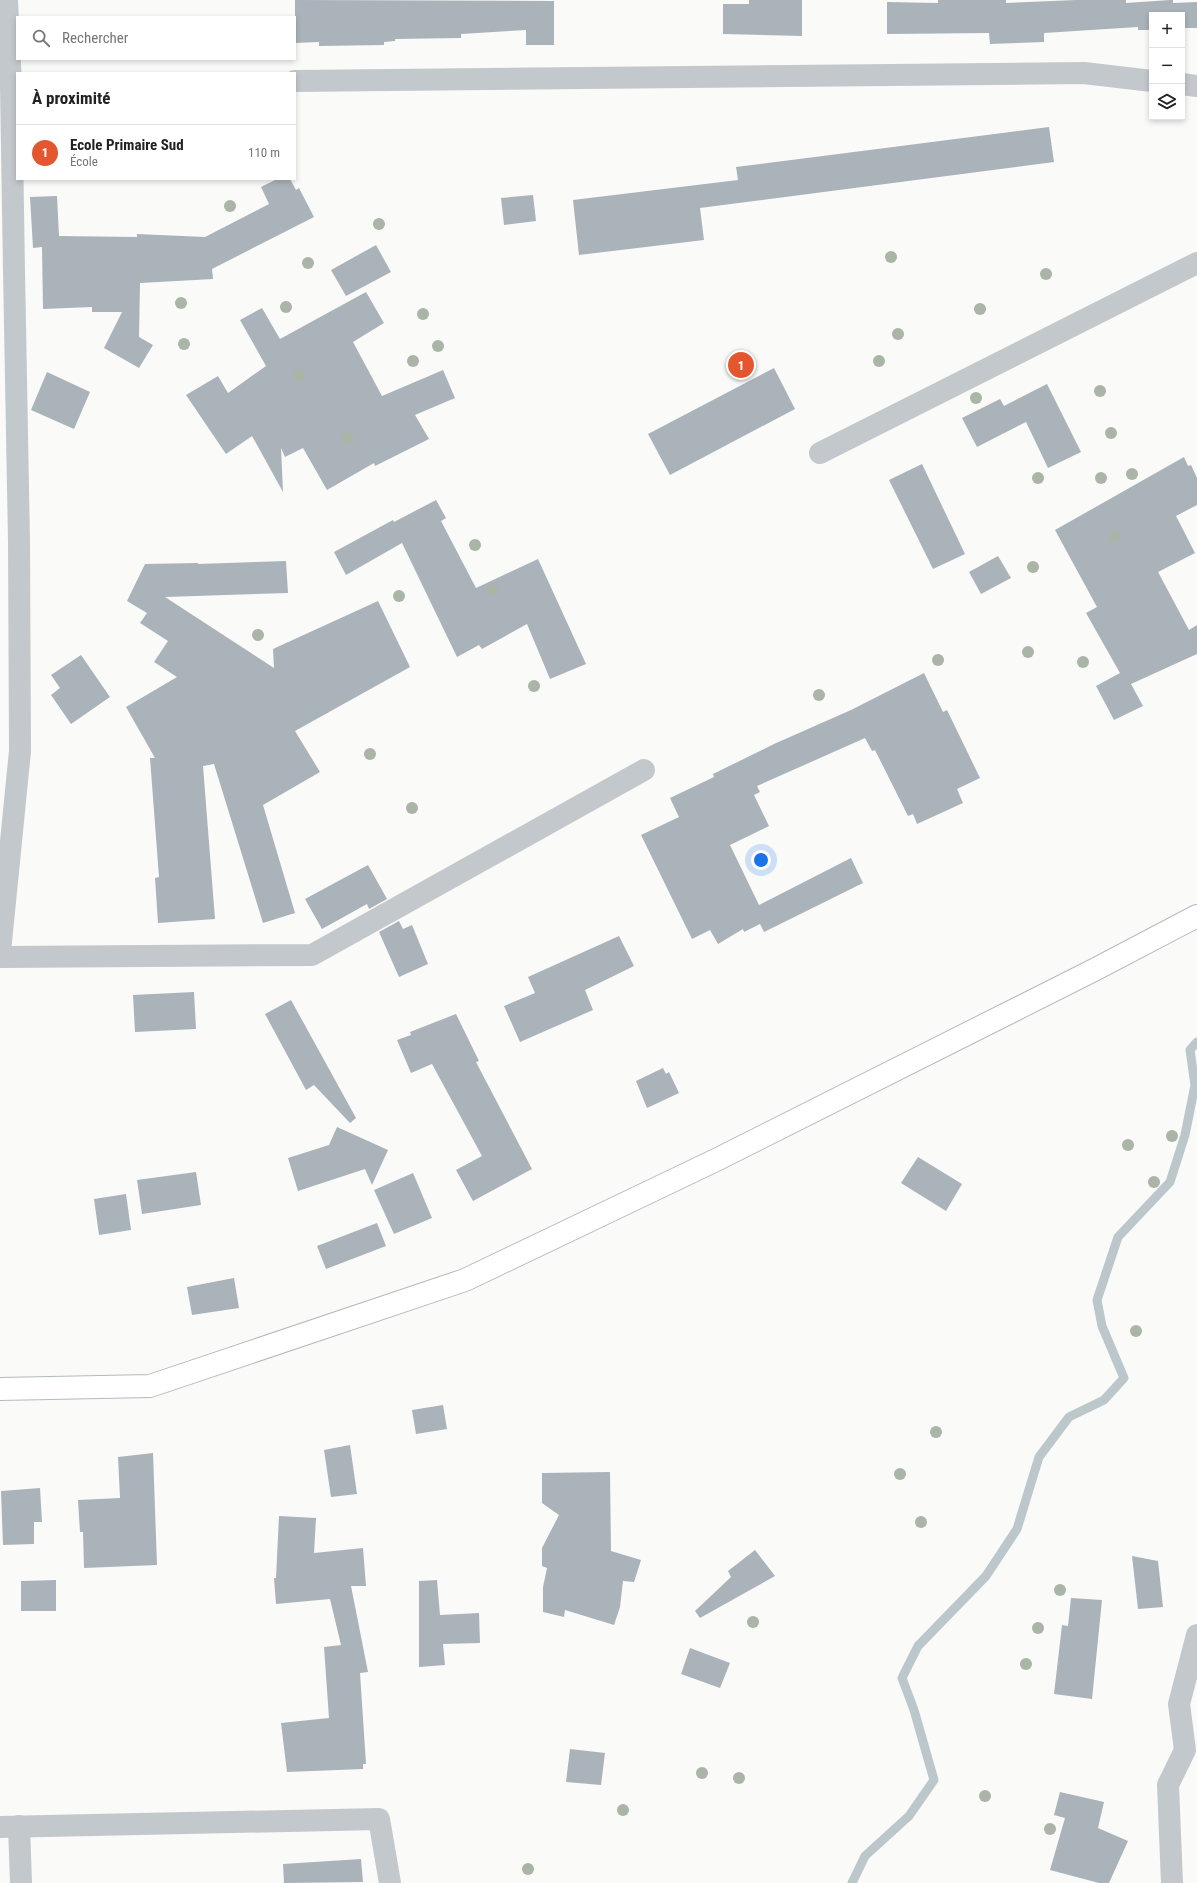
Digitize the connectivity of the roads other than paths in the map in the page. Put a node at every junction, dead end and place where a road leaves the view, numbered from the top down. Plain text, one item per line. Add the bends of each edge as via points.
1 (7, 0) edge
2 (296, 81) edge
3 (1149, 81) edge
4 (1185, 84) edge
5 (9, 85) edge
6 (1197, 86) edge
7 (1197, 263) edge
8 (820, 453) dead end
9 (9, 541) edge
10 (644, 770) dead end
11 (1197, 916) edge
12 (0, 952) edge
13 (0, 957) edge
14 (0, 1390) edge
15 (1197, 1635) edge
16 (10, 1827) edge
17 (21, 1883) edge
18 (390, 1883) edge
19 (1172, 1883) edge

1 - 5 street
2 - 3 street via 1076,73
4 - 6 street
5 - 9 street
7 - 8 street
9 - 12 street via 20,751
10 - 13 street via 312,955
11 - 14 street via 716,1160 465,1280 150,1386
15 - 19 street via 1179,1704 1185,1750 1168,1785
16 - 17 street
16 - 18 street via 379,1819

